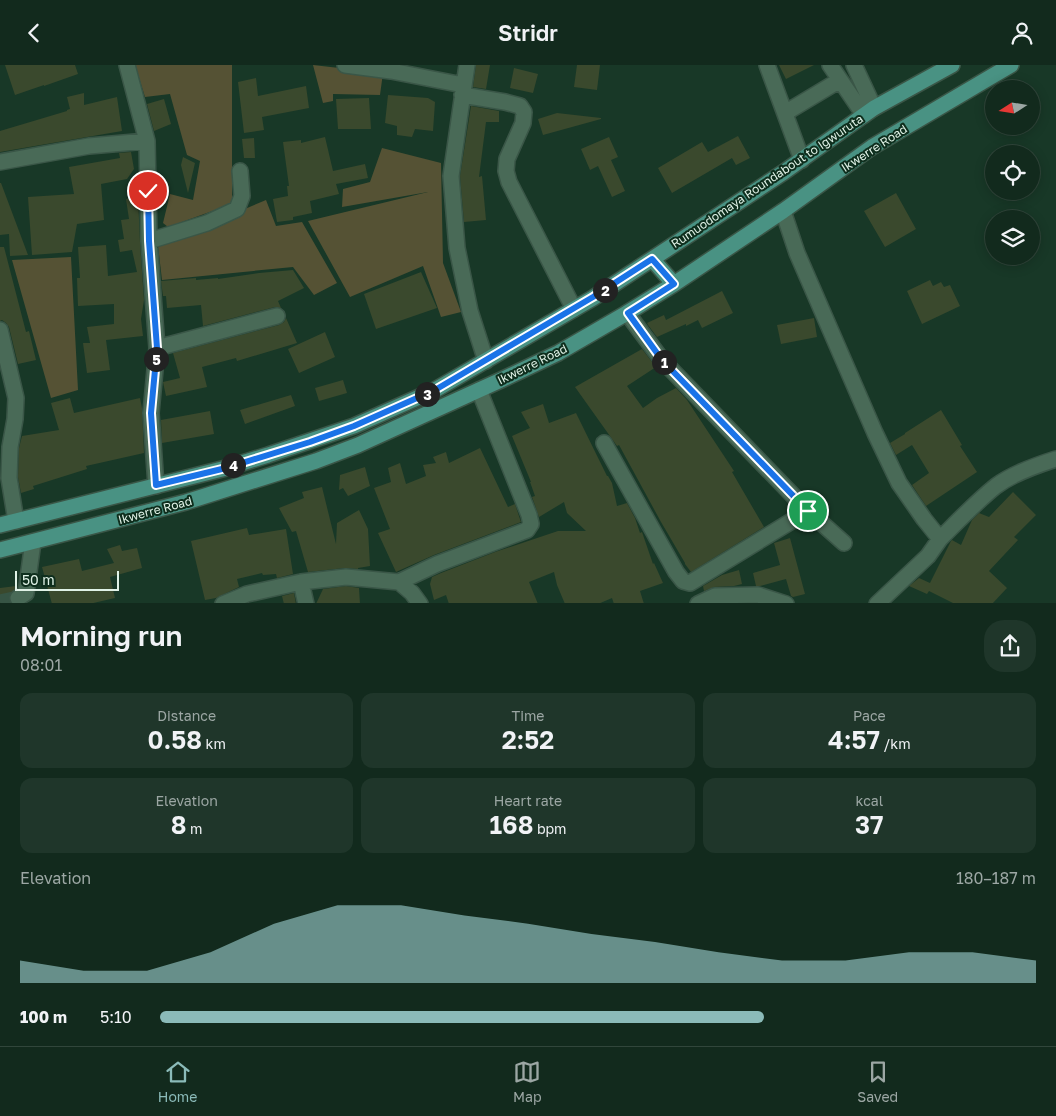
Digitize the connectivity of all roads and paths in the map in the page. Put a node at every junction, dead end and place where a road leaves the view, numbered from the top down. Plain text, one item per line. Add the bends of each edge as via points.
1 (127, 65) edge
2 (345, 65) edge
3 (467, 65) edge
4 (768, 65) edge
5 (830, 65) edge
6 (854, 65) edge
7 (952, 65) edge
8 (1012, 65) edge
9 (840, 80) junction
10 (463, 90) junction
11 (869, 111) junction
12 (785, 113) junction
13 (147, 141) junction
14 (802, 160) junction
15 (0, 162) edge
16 (240, 171) dead end
17 (782, 211) junction
18 (149, 241) junction
19 (652, 259) junction
20 (674, 284) junction
21 (574, 309) junction
22 (628, 313) junction
23 (278, 316) dead end
24 (0, 330) edge
25 (157, 348) junction
26 (486, 361) junction
27 (479, 390) junction
28 (604, 443) dead end
29 (1056, 459) edge
30 (156, 485) junction
31 (808, 511) junction
32 (16, 521) junction
33 (0, 525) edge
34 (940, 539) junction
35 (33, 542) junction
36 (844, 543) dead end
37 (0, 550) edge
38 (302, 582) junction
39 (399, 582) junction
40 (18, 598) dead end
41 (223, 603) edge
42 (306, 603) edge
43 (420, 603) edge
44 (698, 603) edge
45 (786, 603) edge
46 (877, 603) edge

1 - 13 street
2 - 10 street via 391,71
3 - 10 street
4 - 12 street
5 - 9 street
6 - 11 street
7 - 11 main road, Rumuodomaya Roundabout to Igwuruta
8 - 17 main road, Ikwerre Road via 872,147
9 - 11 street
9 - 12 street
10 - 21 street via 520,105 524,112 524,123 507,159 506,171
10 - 26 street via 451,176 456,247 470,311
11 - 14 main road, Rumuodomaya Roundabout to Igwuruta
12 - 14 street
13 - 15 street via 89,146
13 - 18 street
14 - 19 main road, Rumuodomaya Roundabout to Igwuruta
16 - 18 street via 242,196 237,209 207,223
17 - 20 main road, Ikwerre Road
17 - 34 street via 797,253 899,483
18 - 25 street
19 - 20 main road
19 - 21 main road, Rumuodomaya Roundabout to Igwuruta
20 - 22 main road, Ikwerre Road
21 - 26 main road, Rumuodomaya Roundabout to Igwuruta
22 - 27 main road, Ikwerre Road via 558,353
22 - 31 street via 662,360
23 - 25 street
24 - 32 street via 16,398 9,478
25 - 30 street via 151,413
26 - 30 main road, Rumuodomaya Roundabout to Igwuruta via 435,390 354,426 226,468
27 - 35 main road, Ikwerre Road via 316,461 186,502
27 - 39 street via 531,524 527,531
28 - 31 street via 676,572 690,583
29 - 34 street via 1031,467 997,485
30 - 32 main road, Rumuodomaya Roundabout to Igwuruta
31 - 36 street
32 - 33 main road, Rumuodomaya Roundabout to Igwuruta
34 - 46 street via 928,556
35 - 37 main road, Ikwerre Road
35 - 40 street via 26,593
38 - 39 street via 346,577
38 - 41 street via 247,594
38 - 42 street
39 - 43 street
44 - 45 street via 715,596 758,595

